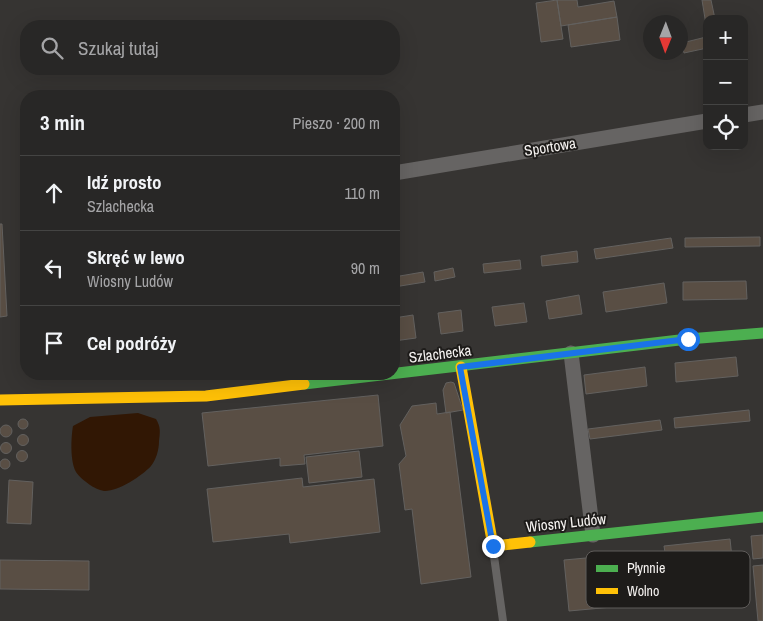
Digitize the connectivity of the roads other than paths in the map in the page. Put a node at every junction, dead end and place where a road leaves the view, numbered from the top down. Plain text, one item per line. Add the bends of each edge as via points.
1 (763, 112) edge
2 (748, 114) edge
3 (703, 122) edge
4 (400, 172) edge
5 (763, 334) edge
6 (571, 353) junction
7 (460, 367) junction
8 (400, 374) edge
9 (346, 380) edge
10 (0, 400) edge
11 (763, 517) edge
12 (593, 535) junction
13 (493, 546) junction
14 (503, 621) edge

1 - 2 street
3 - 4 street, Sportowa
5 - 6 street, Szlachecka
6 - 7 street, Szlachecka
6 - 12 street
7 - 8 street, Szlachecka
7 - 13 street
9 - 10 street, Szlachecka via 206,396
11 - 12 street, Wiosny Ludów
12 - 13 street, Wiosny Ludów
13 - 14 lane

